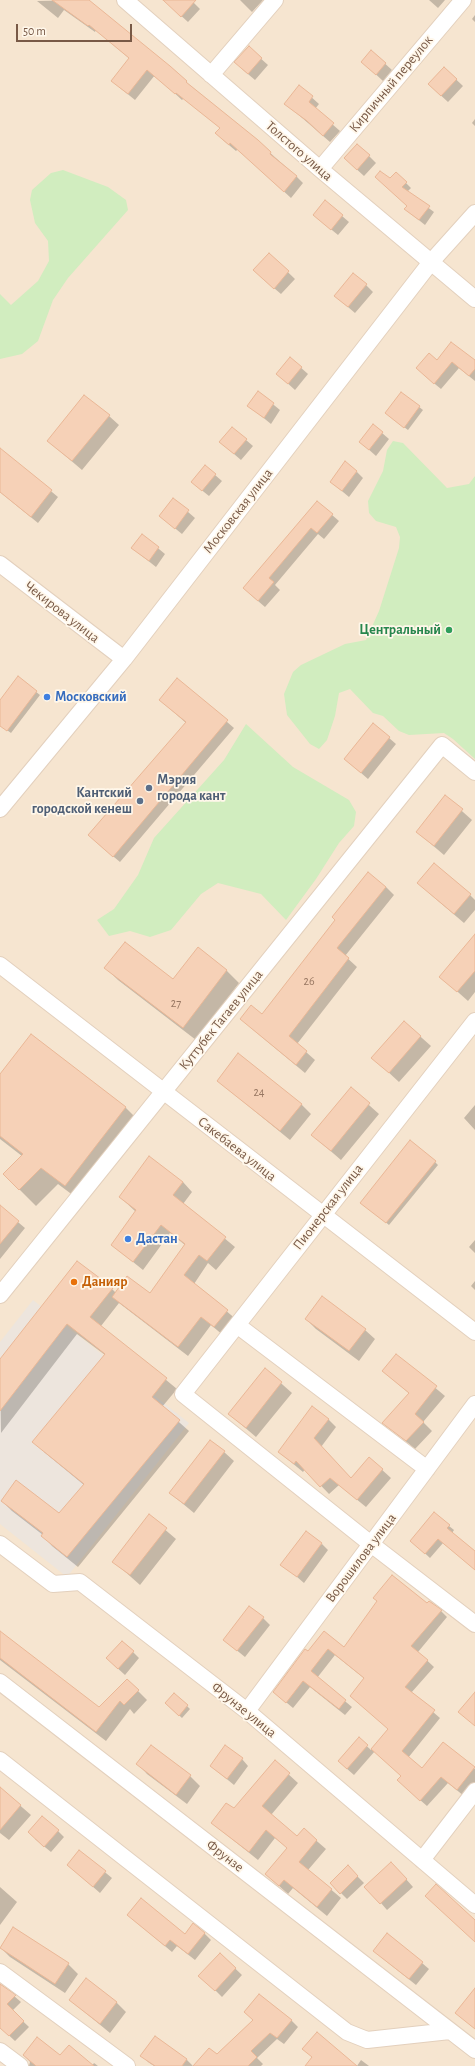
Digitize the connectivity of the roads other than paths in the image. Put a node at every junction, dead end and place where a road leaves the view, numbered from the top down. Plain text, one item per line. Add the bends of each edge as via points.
1 (125, 0) edge
2 (275, 0) edge
3 (463, 0) edge
4 (211, 75) junction
5 (320, 168) junction
6 (475, 213) edge
7 (431, 262) junction
8 (475, 299) edge
9 (0, 564) edge
10 (124, 659) junction
11 (475, 772) edge
12 (0, 809) edge
13 (0, 966) edge
14 (475, 1021) edge
15 (470, 1038) edge
16 (163, 1092) junction
17 (322, 1214) junction
18 (0, 1296) edge
19 (237, 1325) junction
20 (475, 1332) edge
21 (475, 1404) edge
22 (427, 1469) junction
23 (0, 1544) edge
24 (371, 1544) junction
25 (475, 1624) edge
26 (0, 1682) edge
27 (247, 1711) junction
28 (0, 1760) edge
29 (475, 1791) edge
30 (422, 1860) junction
31 (475, 1905) edge
32 (0, 1972) edge
33 (450, 2031) junction
34 (475, 2050) edge
35 (0, 2051) edge
36 (20, 2066) edge
37 (126, 2066) edge

1 - 4 street, Толстого улица
2 - 4 street
3 - 5 street, Кирпичный переулок
4 - 5 street, Толстого улица
5 - 7 street, Толстого улица
6 - 7 street, Московская улица
7 - 8 street, Толстого улица
7 - 10 street, Московская улица
9 - 10 street, Чекирова улица
10 - 12 street, Московская улица
11 - 16 street, Куттубек Тагаев улица via 442,745
13 - 16 street, Сакебаева улица
14 - 15 street, Пионерская улица
15 - 17 street, Пионерская улица
16 - 17 street, Сакебаева улица
16 - 18 street, Куттубек Тагаев улица
17 - 19 street, Пионерская улица
17 - 20 street, Сакебаева улица
19 - 22 street
19 - 24 street, Пионерская улица via 183,1394
21 - 22 street, Ворошилова улица
22 - 24 street, Ворошилова улица
23 - 27 street, Фрунзе улица via 52,1584 80,1582
24 - 25 street
24 - 27 street, Ворошилова улица
26 - 33 street, Фрунзе
27 - 30 street, Фрунзе улица
28 - 33 street via 346,2032 366,2040
29 - 30 street
30 - 31 street, Фрунзе улица
32 - 37 street
33 - 34 street, Фрунзе
35 - 36 street

